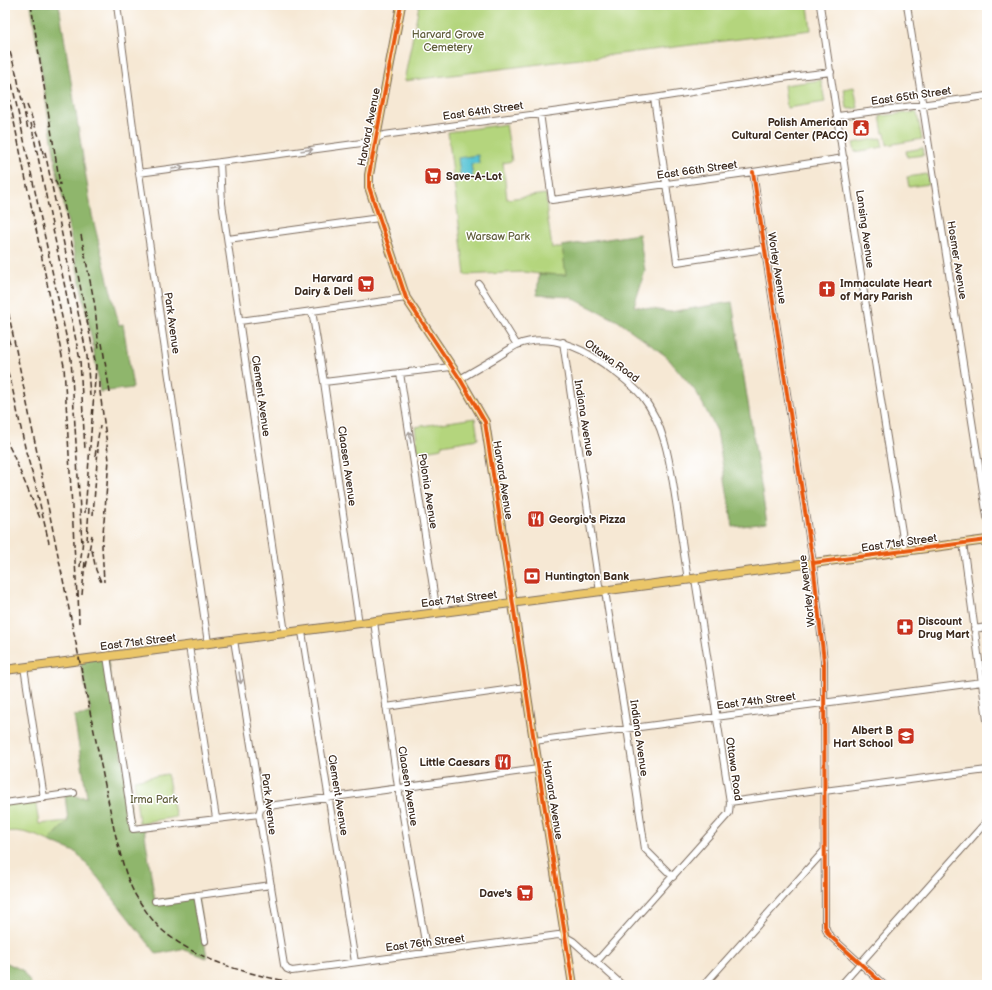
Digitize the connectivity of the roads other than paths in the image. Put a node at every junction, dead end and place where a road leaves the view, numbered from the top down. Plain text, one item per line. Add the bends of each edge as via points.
1 (117, 5) edge
2 (401, 5) edge
3 (820, 5) edge
4 (907, 5) edge
5 (831, 72) junction
6 (987, 96) edge
7 (654, 98) junction
8 (923, 105) junction
9 (540, 113) junction
10 (838, 116) junction
11 (375, 139) junction
12 (844, 158) junction
13 (220, 162) junction
14 (753, 172) junction
15 (139, 173) junction
16 (665, 184) junction
17 (379, 218) junction
18 (228, 239) junction
19 (764, 249) junction
20 (479, 284) dead end
21 (406, 298) junction
22 (312, 311) junction
23 (240, 320) junction
24 (563, 342) junction
25 (517, 345) junction
26 (451, 367) junction
27 (400, 373) junction
28 (460, 379) junction
29 (324, 382) junction
30 (987, 517) edge
31 (987, 540) edge
32 (963, 544) junction
33 (905, 551) junction
34 (813, 563) junction
35 (692, 580) junction
36 (603, 591) junction
37 (513, 603) junction
38 (437, 613) junction
39 (374, 622) junction
40 (359, 624) junction
41 (987, 627) edge
42 (974, 629) junction
43 (302, 632) junction
44 (285, 633) junction
45 (234, 640) junction
46 (208, 643) junction
47 (189, 646) junction
48 (107, 656) junction
49 (24, 667) junction
50 (5, 670) edge
51 (982, 682) junction
52 (526, 687) junction
53 (824, 702) junction
54 (386, 707) junction
55 (717, 716) junction
56 (987, 720) edge
57 (627, 728) junction
58 (534, 741) junction
59 (538, 769) junction
60 (987, 770) edge
61 (398, 787) junction
62 (824, 790) junction
63 (74, 793) dead end
64 (44, 798) junction
65 (328, 798) junction
66 (730, 802) junction
67 (5, 803) edge
68 (261, 807) junction
69 (259, 814) junction
70 (216, 818) junction
71 (987, 822) edge
72 (824, 851) junction
73 (673, 877) junction
74 (271, 885) junction
75 (197, 895) junction
76 (155, 901) dead end
77 (566, 937) junction
78 (205, 941) dead end
79 (426, 953) junction
80 (598, 961) junction
81 (355, 962) junction
82 (861, 963) junction
83 (287, 969) joint
84 (573, 985) edge
85 (622, 985) edge
86 (704, 985) edge
87 (840, 985) edge
88 (884, 985) edge

1 - 15 street, Park Avenue
2 - 11 main road, Harvard Avenue
3 - 5 street, Lansing Avenue
4 - 8 street, Hosmer Avenue
5 - 7 street, East 64th Street
5 - 10 street, Lansing Avenue
6 - 8 street, East 65th Street
7 - 9 street, East 64th Street
7 - 16 street
8 - 10 street, East 65th Street
8 - 30 street, Hosmer Avenue
9 - 11 street, East 64th Street via 384,135
9 - 16 street, East 66th Street via 552,200
10 - 12 street, Lansing Avenue
13 -> 11 street, East 64th Street via 369,142
11 - 17 main road, Harvard Avenue via 368,180
12 - 14 street, East 66th Street
12 - 33 street, Lansing Avenue
15 -> 13 street, East 64th Street
13 - 18 street, Clement Avenue via 222,203
14 - 16 street, East 66th Street
14 - 19 street, Worley Avenue
15 - 46 street, Park Avenue
16 - 19 street via 677,262
17 - 18 street
17 - 21 main road, Harvard Avenue
18 - 23 street, Clement Avenue
19 - 34 street, Worley Avenue
20 - 25 street
21 - 22 street
21 - 26 main road, Harvard Avenue
22 - 23 street
22 - 29 street, Claasen Avenue
23 - 44 street, Clement Avenue
24 - 25 street, Ottawa Road via 546,340
24 - 35 street, Ottawa Road via 584,351 629,383 653,412 669,456
24 - 36 street, Indiana Avenue
25 - 28 street, Ottawa Road
26 - 27 street
26 - 28 main road, Harvard Avenue
27 - 29 street
38 -> 27 street, Polonia Avenue
28 - 37 main road, Harvard Avenue via 485,422
29 - 40 street, Claasen Avenue
31 - 32 main road, East 71st Street
32 - 33 main road, East 71st Street
32 - 42 street
33 - 34 main road, East 71st Street
34 - 35 main road, East 71st Street
34 - 53 street, Worley Avenue via 824,661
35 - 36 main road, East 71st Street
35 - 55 street, Ottawa Road
36 - 37 main road, East 71st Street
36 - 57 street, Indiana Avenue
37 - 38 main road, East 71st Street
37 - 52 main road, Harvard Avenue
38 - 39 main road, East 71st Street
39 - 40 main road, East 71st Street
39 - 54 street, Claasen Avenue
40 - 43 main road, East 71st Street
41 - 42 street
42 - 51 street
43 - 44 main road, East 71st Street
43 - 65 street, Clement Avenue
44 - 45 main road, East 71st Street
45 - 46 main road, East 71st Street
45 -> 68 street, Park Avenue
46 - 47 main road, East 71st Street
47 - 48 main road, East 71st Street
47 - 70 street
48 - 49 main road, East 71st Street
48 - 70 street via 133,829
49 - 50 main road, East 71st Street
49 - 64 street
51 - 53 street, East 74th Street
51 - 56 street
52 - 54 street
52 - 58 main road, Harvard Avenue
53 - 55 street, East 74th Street
53 - 62 street, Worley Avenue
54 - 61 street, Claasen Avenue
55 - 57 street, East 74th Street
55 - 66 street, Ottawa Road
57 - 58 street, East 74th Street
57 - 73 street, Indiana Avenue via 645,849
58 - 59 main road, Harvard Avenue
59 - 61 street
59 - 77 main road, Harvard Avenue
60 - 62 street
61 - 65 street
61 - 79 street, Claasen Avenue
62 - 66 street
62 - 72 street, Worley Avenue
63 - 64 street
64 - 67 street
65 - 68 street
65 - 81 street, Clement Avenue
66 - 73 street, Ottawa Road via 729,813
68 - 69 street, Park Avenue
69 - 70 street
69 - 74 street, Park Avenue
71 - 82 street
72 - 82 street, Worley Avenue via 826,931
72 - 86 street
73 - 80 street, Ottawa Road
74 - 75 street
74 - 83 street, Park Avenue via 284,965
75 - 76 street
75 - 78 street
77 - 79 street, East 76th Street via 558,935
77 - 80 street
77 - 84 main road, Harvard Avenue
79 - 81 street, East 76th Street
80 - 85 street
81 - 83 street, East 76th Street via 292,971
82 - 87 street
82 - 88 street, Worley Avenue

